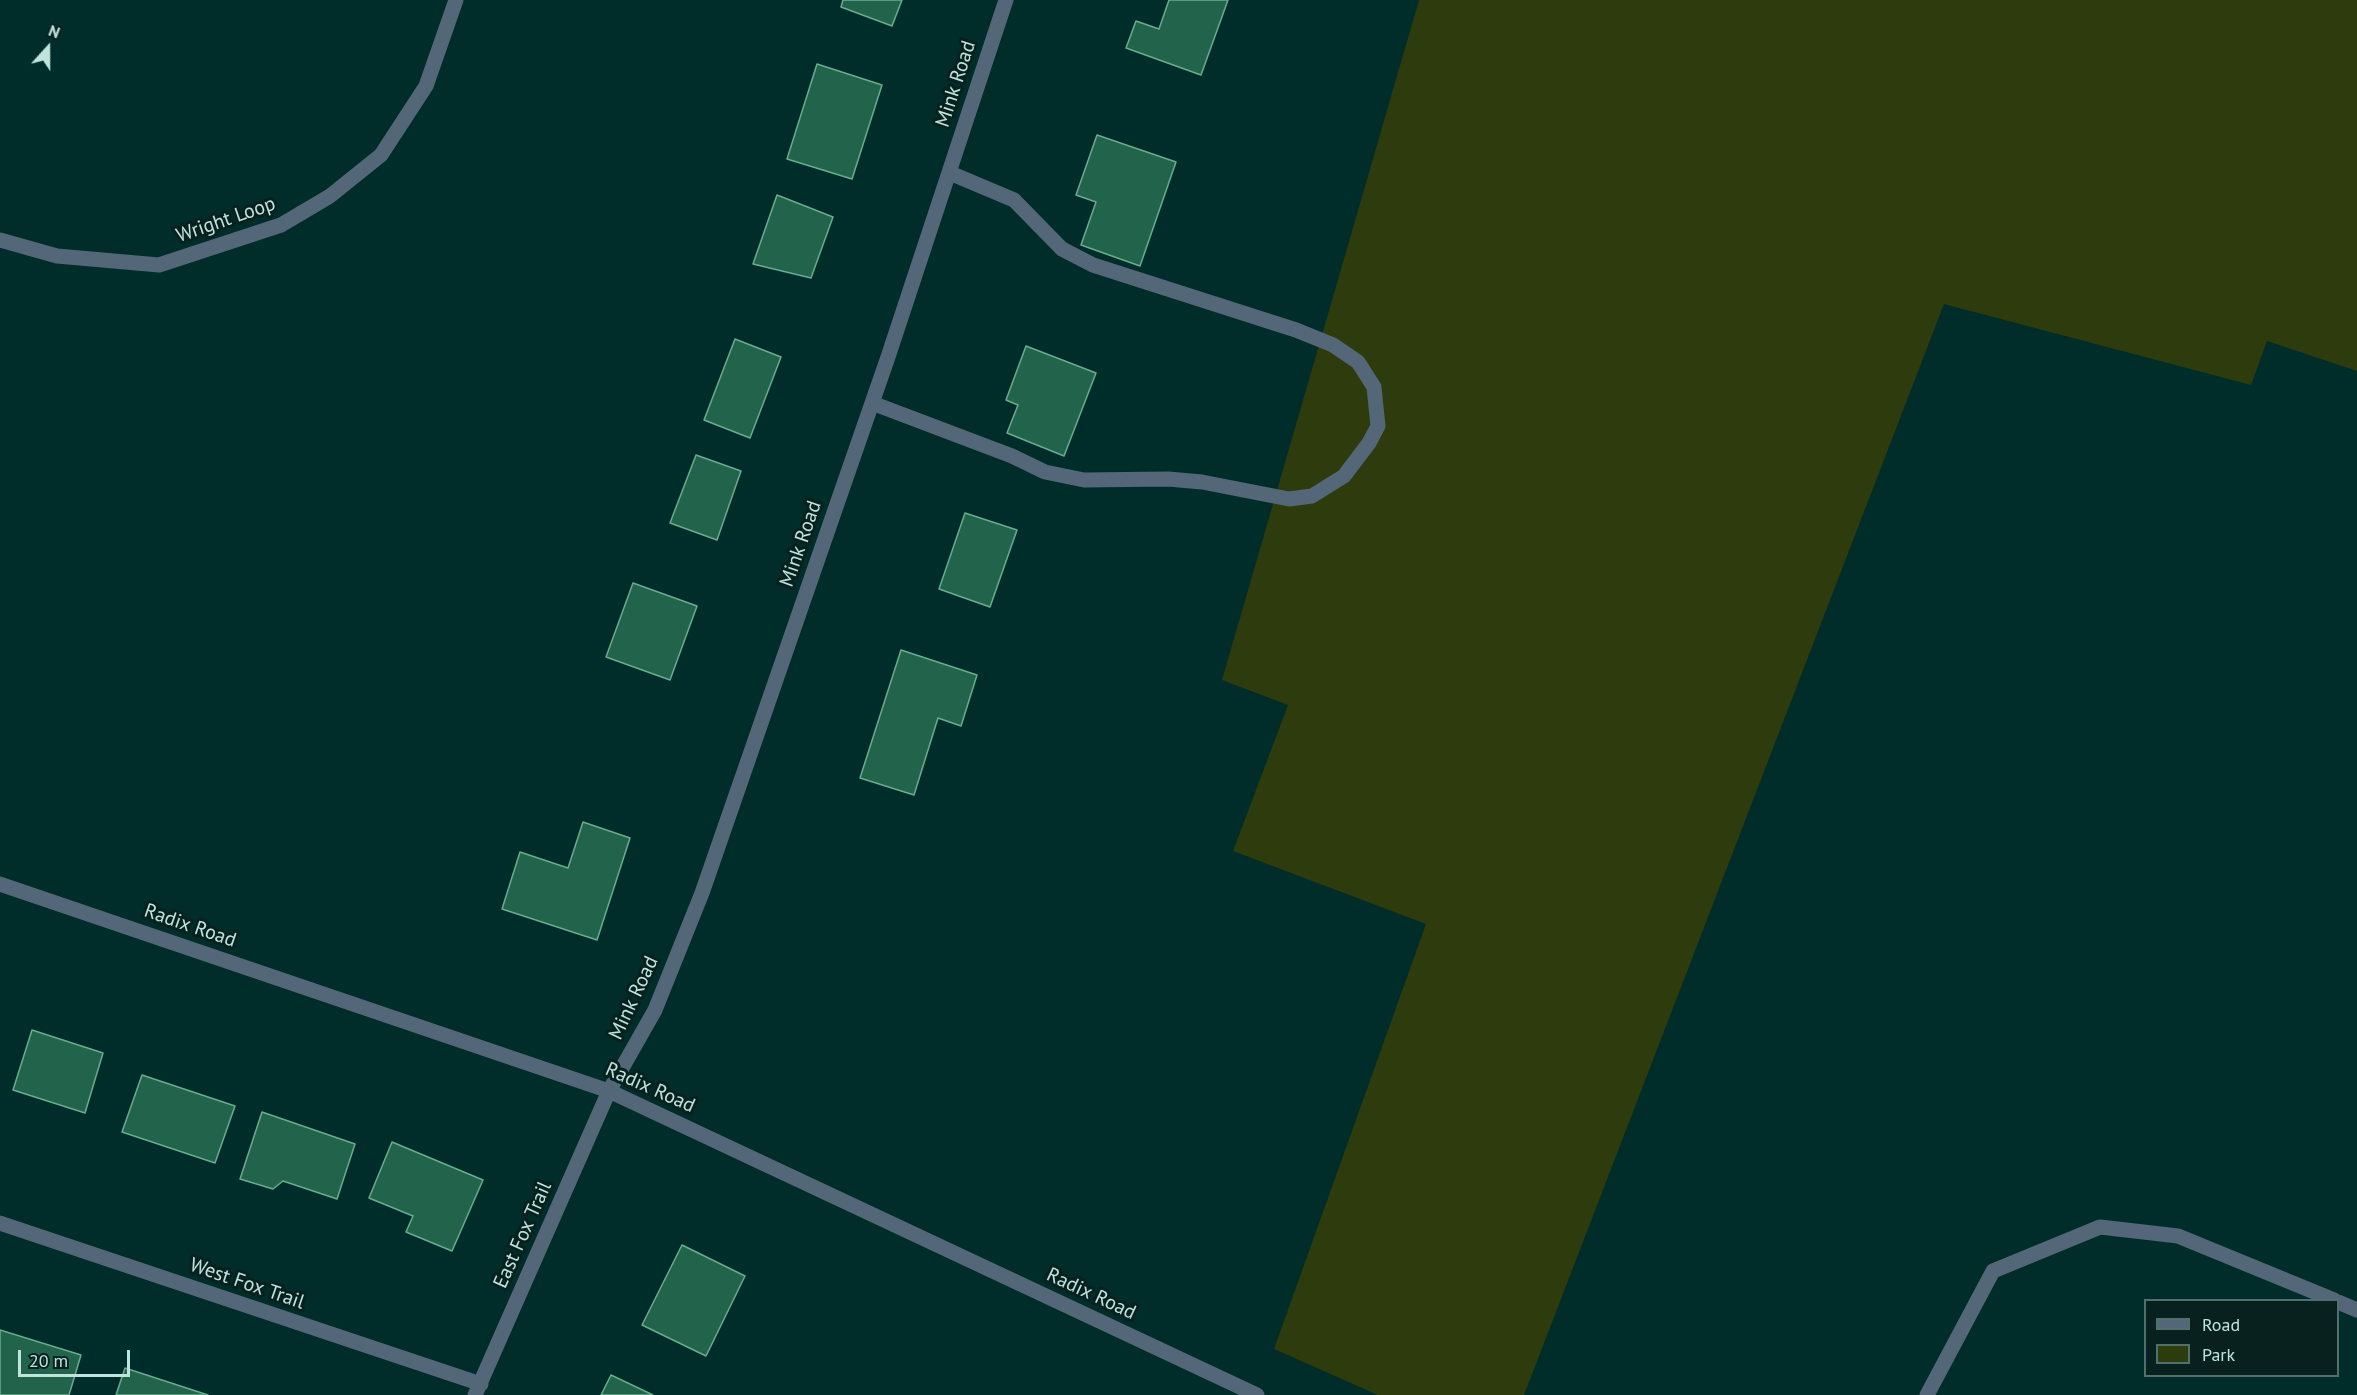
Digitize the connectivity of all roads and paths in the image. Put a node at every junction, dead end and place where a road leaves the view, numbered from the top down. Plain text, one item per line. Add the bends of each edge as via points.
1 (456, 0) edge
2 (1006, 0) edge
3 (950, 173) junction
4 (0, 240) edge
5 (872, 403) junction
6 (0, 884) edge
7 (609, 1091) junction
8 (0, 1223) edge
9 (2331, 1299) edge
10 (2339, 1302) edge
11 (2357, 1310) edge
12 (478, 1390) edge
13 (1257, 1395) edge
14 (1927, 1395) edge

1 - 4 street, Wright Loop via 426,86 381,155 330,196 281,225 159,265 57,256
2 - 3 street, Mink Road
3 - 5 street, Mink Road
3 - 5 street via 1014,200 1062,249 1093,265 1332,345 1358,362 1374,387 1378,426 1344,476 1312,496 1288,499 1191,481 1084,480 1055,474
5 - 7 street, Mink Road via 702,893 655,1010
6 - 7 street, Radix Road
7 - 12 street, East Fox Trail
7 - 13 street, Radix Road
8 - 12 street, West Fox Trail
9 - 14 street via 2178,1236 2100,1227 1993,1271
10 - 11 street

